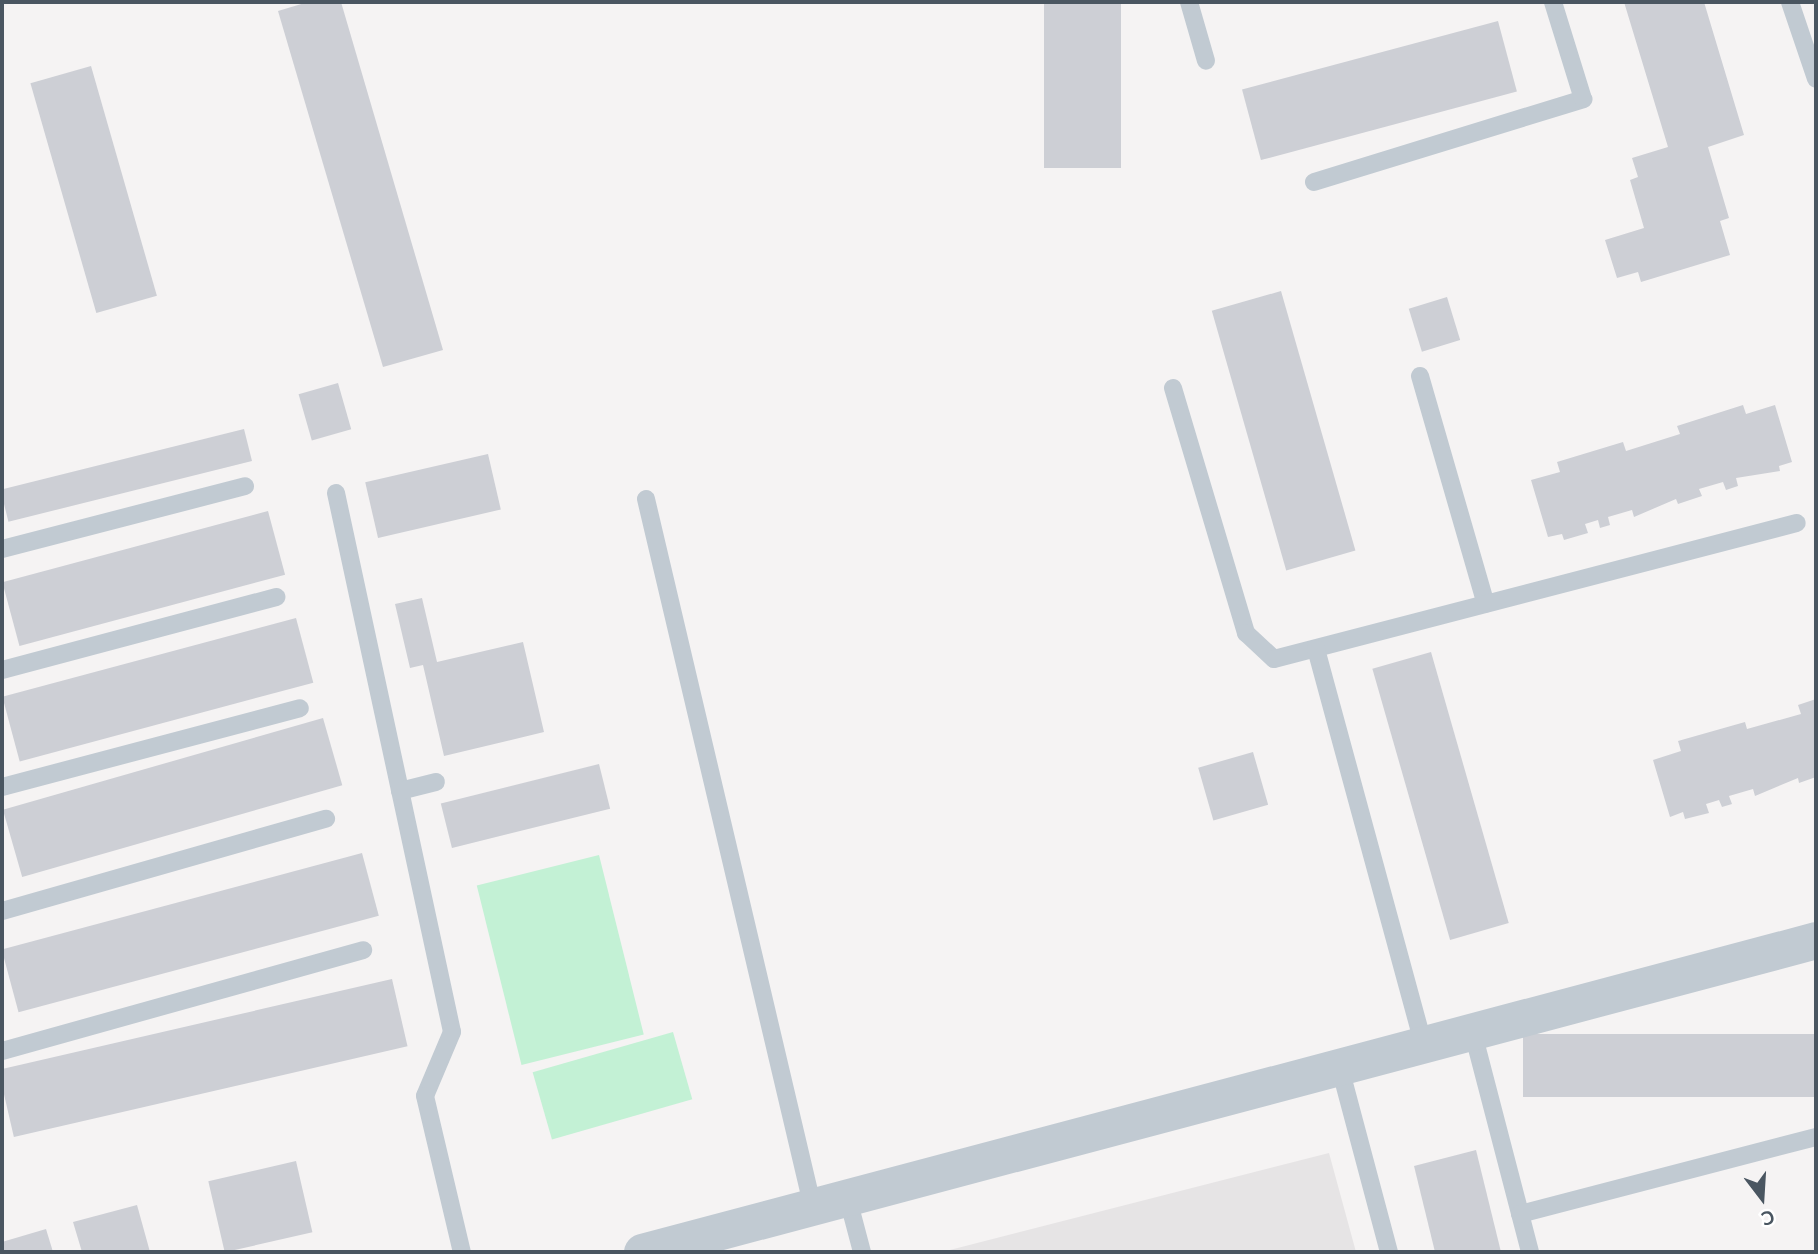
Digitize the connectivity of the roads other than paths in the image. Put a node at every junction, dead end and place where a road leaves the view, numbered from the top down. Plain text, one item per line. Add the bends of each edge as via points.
1 (1189, 2) edge
2 (1553, 2) edge
3 (1790, 2) edge
4 (1206, 61) dead end
5 (1816, 79) edge
6 (1314, 182) dead end
7 (1420, 376) dead end
8 (1173, 388) dead end
9 (245, 486) dead end
10 (336, 493) dead end
11 (646, 499) dead end
12 (1797, 523) dead end
13 (2, 549) edge
14 (276, 597) dead end
15 (1486, 604) junction
16 (1315, 649) junction
17 (2, 670) edge
18 (300, 708) dead end
19 (436, 782) dead end
20 (2, 787) edge
21 (400, 791) junction
22 (326, 818) dead end
23 (2, 911) edge
24 (1816, 940) edge
25 (363, 950) dead end
26 (1473, 1033) junction
27 (1424, 1046) junction
28 (2, 1051) edge
29 (1340, 1068) junction
30 (1816, 1137) edge
31 (849, 1199) junction
32 (813, 1208) junction
33 (1520, 1214) junction
34 (462, 1252) edge
35 (642, 1252) edge
36 (862, 1252) edge
37 (1389, 1252) edge
38 (1530, 1252) edge

1 - 4 lane
2 - 6 lane via 1583,99
3 - 5 lane
7 - 15 lane
8 - 16 lane via 1246,633 1274,659
9 - 13 lane
10 - 21 lane
11 - 32 lane
12 - 15 lane
14 - 17 lane
15 - 16 lane
16 - 27 lane
18 - 20 lane
19 - 21 lane
21 - 34 lane via 452,1032 425,1096
22 - 23 lane
24 - 26 street
25 - 28 lane
26 - 27 street
26 - 33 lane
27 - 29 street
29 - 31 street
29 - 37 lane
30 - 33 lane
31 - 32 street
31 - 36 lane
32 - 35 street
33 - 38 lane

